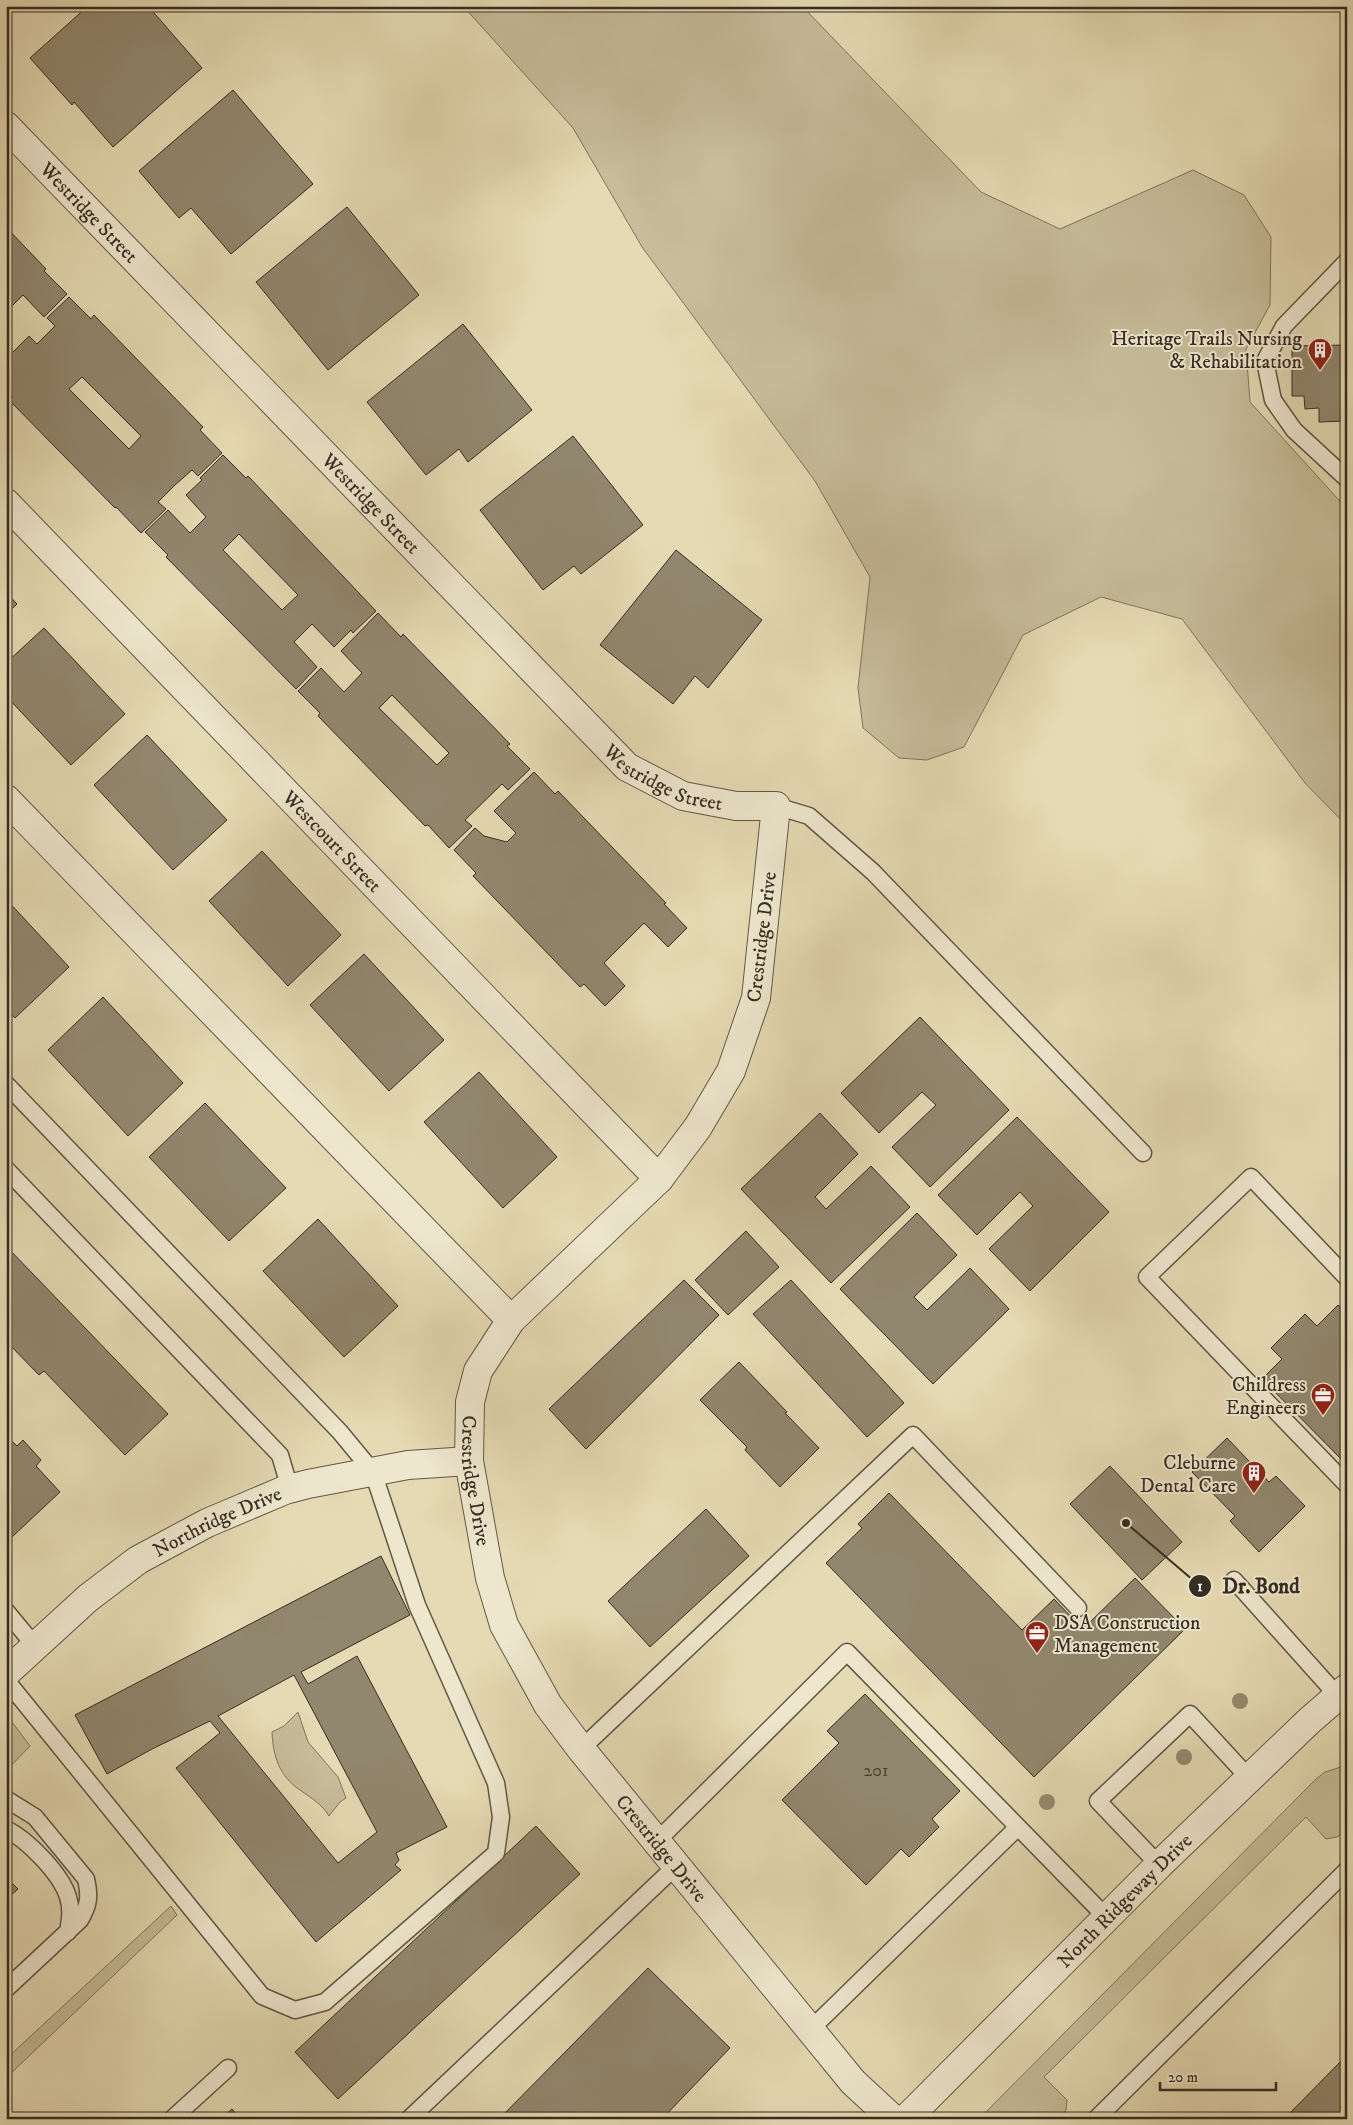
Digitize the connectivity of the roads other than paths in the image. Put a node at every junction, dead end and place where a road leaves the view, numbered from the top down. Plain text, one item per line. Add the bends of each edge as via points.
1 (6, 126) edge
2 (1347, 262) edge
3 (1347, 480) edge
4 (6, 504) edge
5 (6, 799) edge
6 (776, 806) junction
7 (6, 1084) edge
8 (1143, 1152) dead end
9 (6, 1169) edge
10 (658, 1179) junction
11 (1347, 1278) edge
12 (511, 1320) junction
13 (470, 1461) junction
14 (374, 1472) junction
15 (1347, 1485) edge
16 (290, 1489) junction
17 (1234, 1580) dead end
18 (1078, 1608) dead end
19 (6, 1611) edge
20 (34, 1646) junction
21 (6, 1673) edge
22 (6, 1680) edge
23 (1344, 1697) edge
24 (580, 1749) junction
25 (1249, 1778) junction
26 (6, 1799) edge
27 (1017, 1828) junction
28 (6, 1830) edge
29 (657, 1841) junction
30 (677, 1865) junction
31 (1160, 1865) junction
32 (1347, 1870) edge
33 (1106, 1917) junction
34 (68, 1932) junction
35 (6, 1989) edge
36 (811, 2029) junction
37 (228, 2068) dead end
38 (172, 2119) edge
39 (410, 2119) edge
40 (893, 2119) edge
41 (906, 2119) edge
42 (1096, 2119) edge

1 - 6 street, Westridge Street via 627,767 683,796 736,806
2 - 3 lane via 1284,326 1265,362 1274,400 1294,430
4 - 10 street, Westcourt Street
5 - 12 street
6 - 8 lane via 809,816 873,872
6 - 10 street, Crestridge Drive via 756,998 732,1071 698,1127
7 - 14 lane via 333,1425
9 - 16 lane via 280,1455
10 - 12 street, Crestridge Drive
11 - 15 lane via 1251,1178 1148,1277
12 - 13 street, Crestridge Drive via 478,1371 470,1402
13 - 14 street, Northridge Drive via 408,1465
13 - 24 street, Crestridge Drive via 490,1578 504,1625 548,1705
14 - 16 street, Northridge Drive
14 - 22 lane via 417,1605 496,1782 501,1817 496,1853 325,2002 295,2010 262,1996
16 - 20 street, Northridge Drive via 207,1523 138,1560 88,1598
17 - 23 lane
18 - 24 lane via 912,1435
19 - 20 lane
20 - 21 street, Northridge Drive
23 - 25 street, North Ridgeway Drive
24 - 29 street, Crestridge Drive
25 - 31 street, North Ridgeway Drive
25 - 31 lane via 1190,1714 1098,1801
26 - 34 lane via 35,1817 86,1879 88,1907
27 - 29 lane via 847,1652
27 - 33 lane
27 - 36 lane
28 - 34 lane via 27,1843 60,1880 69,1898
29 - 30 street, Crestridge Drive
30 - 36 street, Crestridge Drive
30 - 39 lane
31 - 33 street, North Ridgeway Drive
32 - 42 lane
33 - 41 street, North Ridgeway Drive
34 - 35 lane
36 - 40 street, Crestridge Drive via 853,2082
37 - 38 lane

